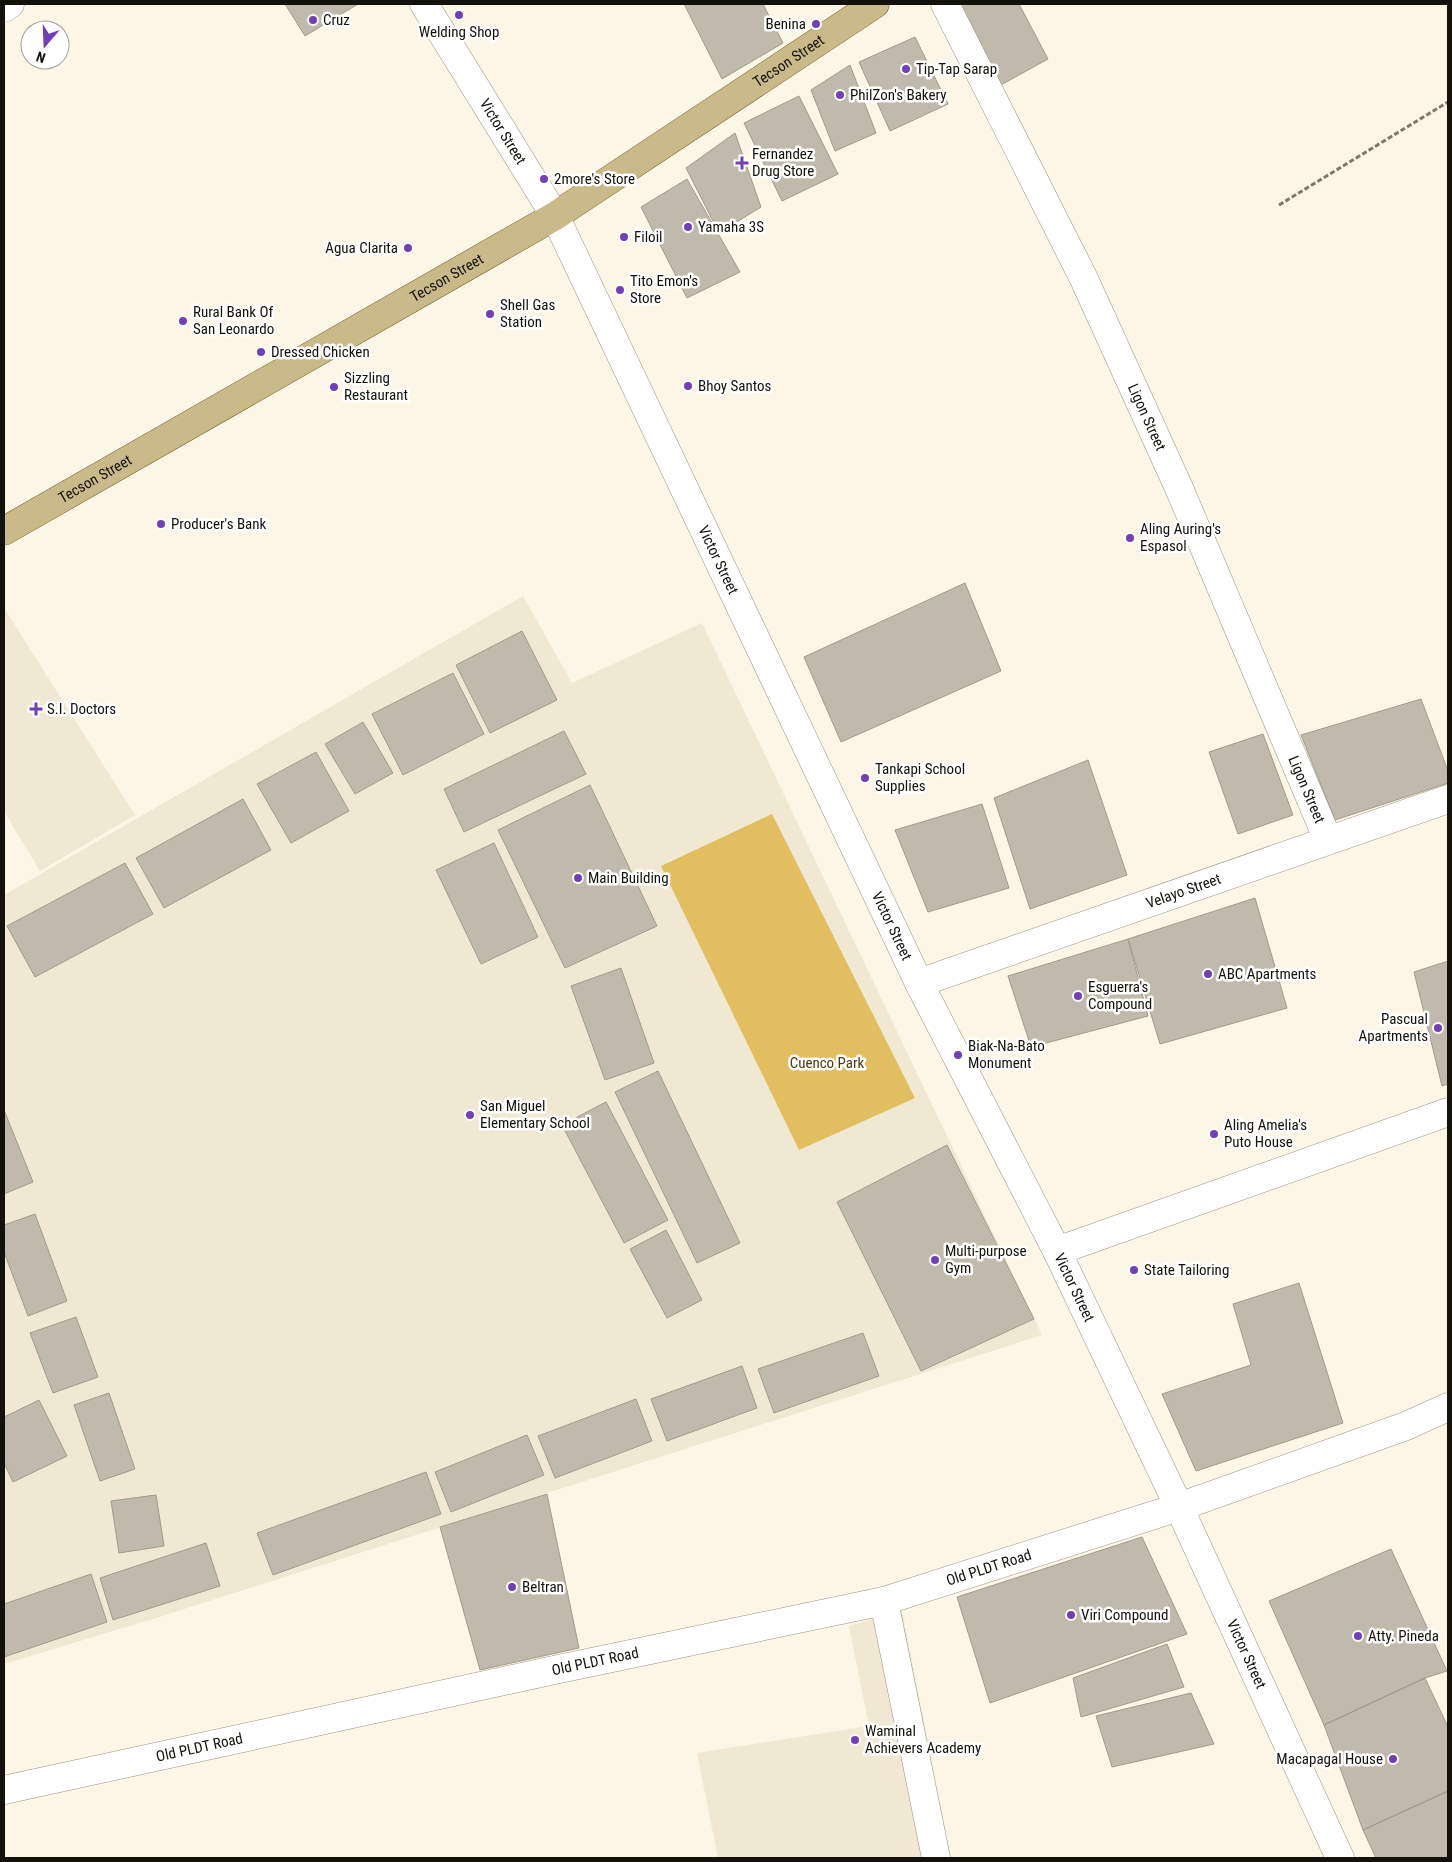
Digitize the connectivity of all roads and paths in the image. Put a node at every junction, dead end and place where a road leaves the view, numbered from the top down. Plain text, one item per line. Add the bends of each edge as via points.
1 (10, 4) edge
2 (424, 4) edge
3 (875, 4) edge
4 (945, 4) edge
5 (4, 8) edge
6 (1448, 102) edge
7 (1279, 204) dead end
8 (555, 216) junction
9 (4, 531) edge
10 (1448, 800) edge
11 (1328, 840) junction
12 (920, 983) junction
13 (1448, 1112) edge
14 (1057, 1251) junction
15 (1448, 1407) edge
16 (1180, 1507) junction
17 (884, 1601) junction
18 (4, 1790) edge
19 (936, 1858) edge
20 (1340, 1858) edge

1 - 5 street
2 - 8 street, Victor Street
3 - 8 main road, Tecson Street
4 - 11 street, Ligon Street via 1084,279 1179,488
6 - 7 path
8 - 9 main road, Tecson Street
8 - 12 street, Victor Street
10 - 11 street, Velayo Street
11 - 12 street, Velayo Street
12 - 14 street, Victor Street
13 - 14 street
14 - 16 street, Victor Street
15 - 16 street, Old PLDT Road via 1406,1426
16 - 17 street, Old PLDT Road
16 - 20 street, Victor Street
17 - 18 street, Old PLDT Road
17 - 19 street

